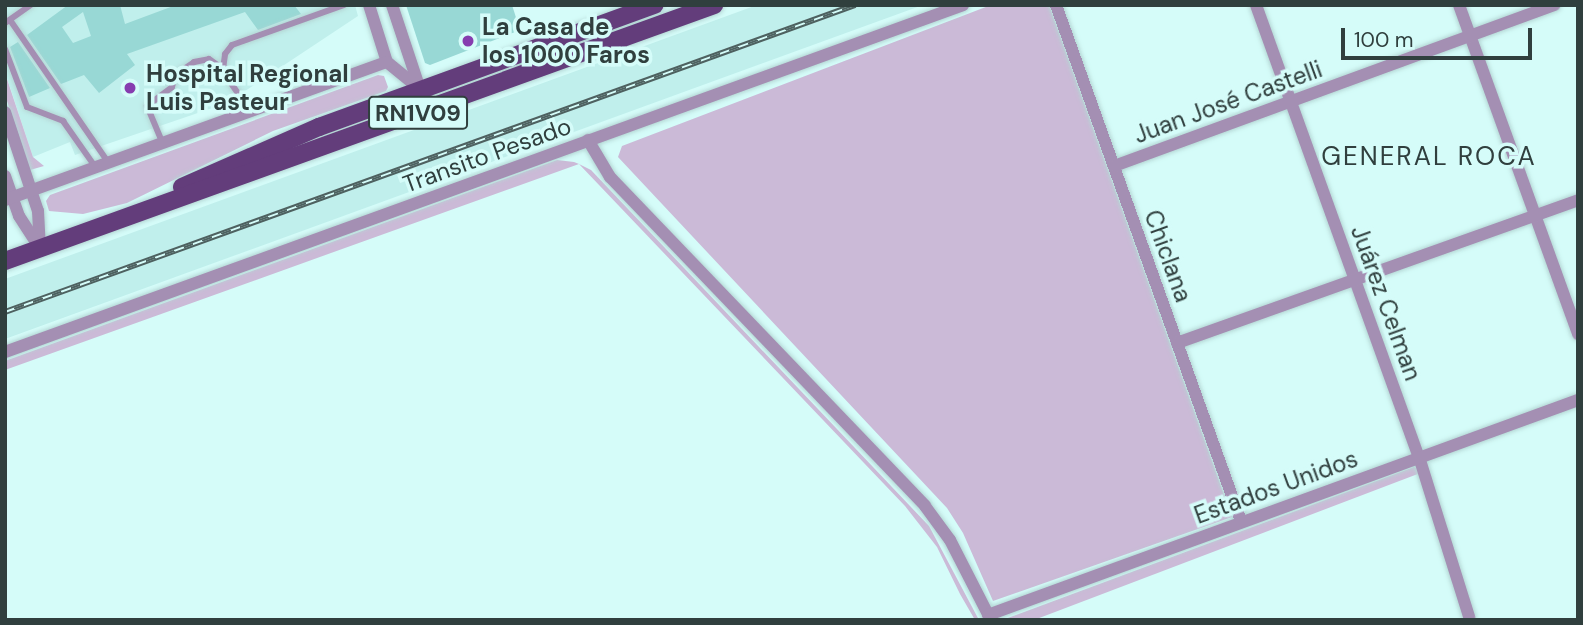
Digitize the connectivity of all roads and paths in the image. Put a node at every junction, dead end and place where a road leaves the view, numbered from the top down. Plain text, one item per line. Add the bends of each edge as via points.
1 (31, 5) edge
2 (344, 5) edge
3 (369, 5) edge
4 (392, 5) edge
5 (714, 5) edge
6 (962, 5) edge
7 (1056, 5) edge
8 (1256, 5) edge
9 (1459, 5) edge
10 (1554, 5) edge
11 (650, 6) edge
12 (8, 22) edge
13 (656, 27) junction
14 (1470, 36) junction
15 (5, 49) edge
16 (387, 62) junction
17 (223, 69) junction
18 (420, 89) junction
19 (1290, 102) junction
20 (433, 106) junction
21 (251, 112) junction
22 (5, 113) edge
23 (588, 140) junction
24 (163, 144) junction
25 (103, 165) junction
26 (1114, 166) junction
27 (5, 176) edge
28 (32, 191) junction
29 (9, 199) edge
30 (1578, 200) edge
31 (1534, 215) junction
32 (120, 220) junction
33 (40, 248) junction
34 (5, 261) edge
35 (1356, 281) junction
36 (1578, 334) edge
37 (1177, 343) junction
38 (5, 352) edge
39 (1578, 400) edge
40 (1419, 457) junction
41 (1241, 521) junction
42 (990, 617) edge
43 (1468, 617) dead end

1 - 12 lane
2 - 17 lane via 232,45
3 - 16 street
4 - 18 street
5 - 13 main road, RN1V09
6 - 23 street
7 - 26 street, Chiclana
8 - 19 street, Juárez Celman
9 - 14 street
10 - 14 street, Juan José Castelli
11 - 13 street
11 - 18 main road, RN1V09
12 - 25 lane
13 - 20 main road, RN1V09
14 - 19 street, Juan José Castelli
14 - 31 street
15 - 25 lane via 27,107 63,121
16 - 18 street
16 - 21 street
17 - 21 lane
17 - 24 lane via 209,59 194,62 176,75 172,88 149,103
18 - 20 street
18 - 32 main road, RN1V09 via 215,172
19 - 26 street, Juan José Castelli
19 - 35 street, Juárez Celman
20 - 32 main road, RN1V09
21 - 24 street
22 - 28 street
23 - 38 street, Transito Pesado
23 - 42 street, Transito Pesado via 610,177 925,506 950,540
24 - 25 street
25 - 28 street
26 - 37 street, Chiclana
27 - 29 street
28 - 29 street
28 - 33 street
29 - 33 street
30 - 31 street
31 - 35 street
31 - 36 street
32 - 33 main road, RN1V09
33 - 34 main road, RN1V09
35 - 37 street
35 - 40 street, Juárez Celman
37 - 41 street, Chiclana
39 - 40 street, Estados Unidos
40 - 41 street, Estados Unidos
40 - 43 street, Juárez Celman
41 - 42 street, Estados Unidos

